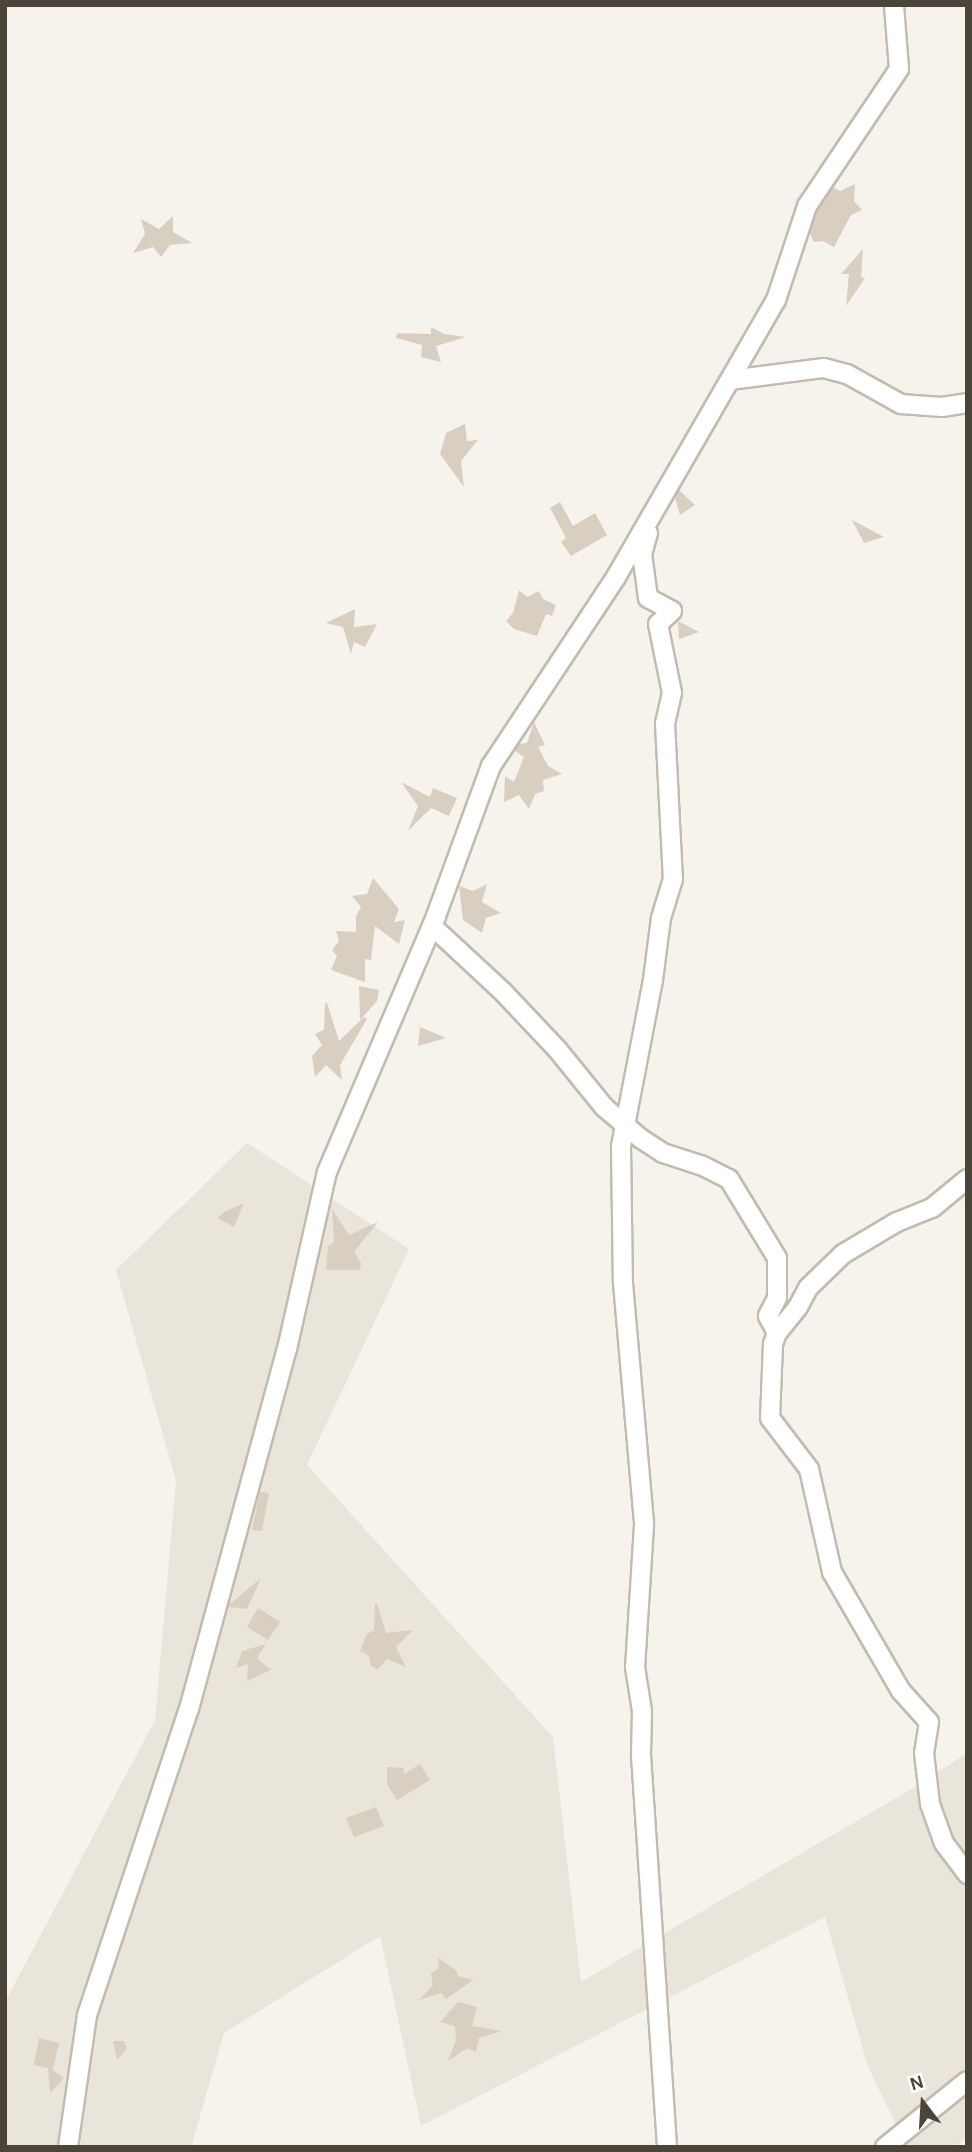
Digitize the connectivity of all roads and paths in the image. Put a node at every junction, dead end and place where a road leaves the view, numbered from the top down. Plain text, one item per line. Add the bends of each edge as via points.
1 (894, 5) edge
2 (730, 380) junction
3 (967, 403) edge
4 (653, 513) junction
5 (432, 926) junction
6 (626, 1126) junction
7 (967, 1179) edge
8 (776, 1333) junction
9 (967, 1874) edge
10 (967, 2081) edge
11 (917, 2121) junction
12 (68, 2147) edge
13 (667, 2147) edge
14 (885, 2147) edge
15 (908, 2147) edge

1 - 2 street via 899,69 807,206 776,300
2 - 3 street via 824,368 847,374 901,404 942,407
2 - 4 street
4 - 5 street via 491,766
4 - 6 street via 642,554 648,598 672,611 658,624 672,693 665,723 673,878 661,918
5 - 6 street via 504,993
5 - 12 street via 327,1172 287,1349 189,1709 86,2014
6 - 8 street via 663,1153 729,1179 777,1258 777,1298 768,1316
6 - 13 street via 621,1146 624,1283 644,1525 635,1667 642,1711 641,1755
7 - 8 street via 932,1208 897,1222 843,1254 808,1288
8 - 9 street via 770,1418 809,1469 832,1572 901,1691 929,1723 924,1754 930,1804 944,1843
10 - 11 street
11 - 14 street
11 - 15 street

